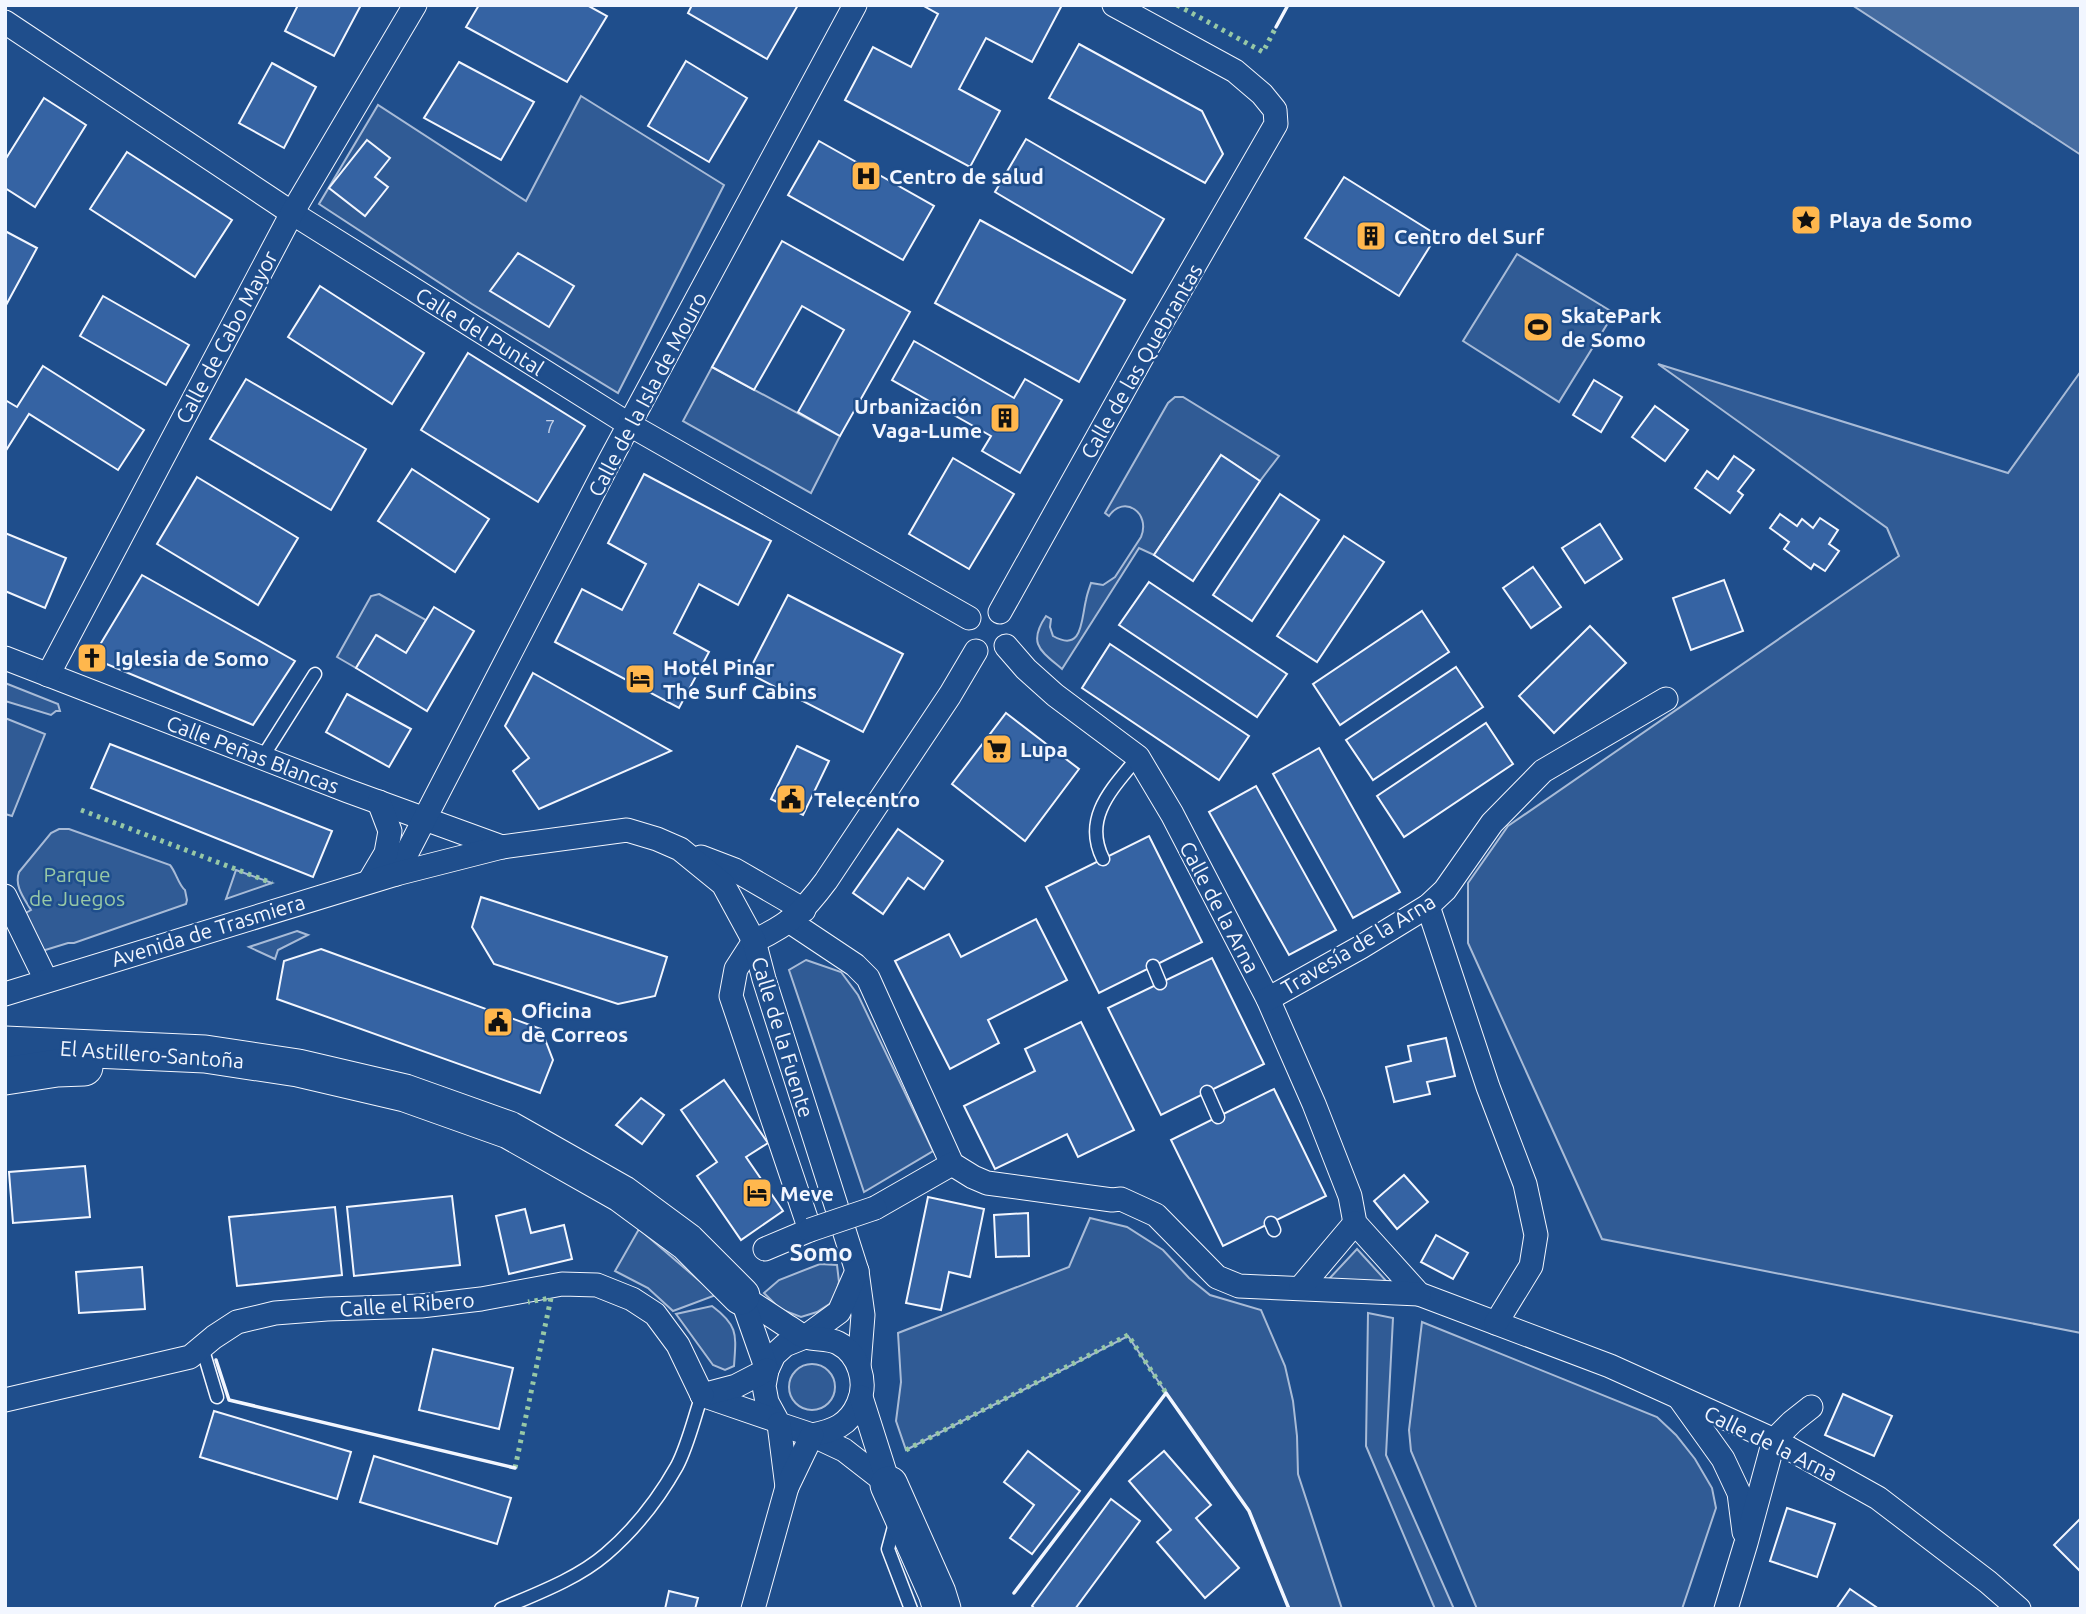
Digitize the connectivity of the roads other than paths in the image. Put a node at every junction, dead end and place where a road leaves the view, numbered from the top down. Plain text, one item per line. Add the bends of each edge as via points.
1 (415, 5) edge
2 (855, 5) edge
3 (1114, 5) edge
4 (5, 22) edge
5 (292, 213) junction
6 (630, 425) junction
7 (1000, 612) junction
8 (969, 618) junction
9 (1006, 646) junction
10 (976, 651) junction
11 (5, 658) edge
12 (315, 674) dead end
13 (47, 675) junction
14 (1666, 699) dead end
15 (1138, 757) junction
16 (262, 758) junction
17 (442, 784) junction
18 (379, 802) junction
19 (424, 818) junction
20 (463, 833) junction
21 (502, 847) junction
22 (680, 849) junction
23 (1103, 859) dead end
24 (396, 874) junction
25 (370, 880) junction
26 (5, 896) edge
27 (1429, 906) junction
28 (797, 916) junction
29 (754, 941) junction
30 (1153, 966) dead end
31 (46, 980) junction
32 (1160, 983) dead end
33 (5, 994) edge
34 (1268, 999) junction
35 (5, 1045) edge
36 (298, 1068) junction
37 (5, 1076) edge
38 (1207, 1092) dead end
39 (1218, 1116) dead end
40 (952, 1164) junction
41 (1355, 1223) junction
42 (810, 1230) junction
43 (765, 1249) dead end
44 (857, 1272) junction
45 (1301, 1287) junction
46 (1419, 1294) junction
47 (741, 1296) junction
48 (1496, 1323) junction
49 (805, 1337) junction
50 (202, 1347) junction
51 (859, 1366) junction
52 (767, 1370) junction
53 (702, 1395) junction
54 (217, 1397) dead end
55 (861, 1397) junction
56 (1680, 1399) junction
57 (5, 1400) edge
58 (1811, 1407) dead end
59 (777, 1422) junction
60 (812, 1435) junction
61 (1774, 1440) junction
62 (787, 1487) junction
63 (894, 1495) junction
64 (1746, 1543) junction
65 (501, 1609) edge
66 (753, 1609) edge
67 (911, 1609) edge
68 (942, 1609) edge
69 (1726, 1609) edge
70 (2019, 1609) edge

1 - 5 street, Calle de Cabo Mayor
2 - 6 street, Calle de la Isla de Mouro
3 - 7 street, Calle de las Quebrantas via 1235,71 1275,110 1276,124
4 - 5 street, Calle del Puntal
5 - 6 street, Calle del Puntal
5 - 13 street, Calle de Cabo Mayor
6 - 8 street, Calle del Puntal
6 - 17 street, Calle de la Isla de Mouro
7 - 8 street via 980,609
7 - 9 street via 1011,632
8 - 10 street via 965,632
9 - 10 street via 989,654
9 - 15 street, Calle de la Arna via 1055,695
10 - 28 street via 826,881
11 - 13 street, Calle Peñas Blancas
12 - 16 lane
13 - 16 street, Calle Peñas Blancas
14 - 27 street, Travesía de la Arna via 1543,771 1492,823
15 - 23 lane via 1101,806 1096,824 1097,848
15 - 34 street, Calle de la Arna
16 - 18 street, Calle Peñas Blancas
17 - 19 street, Calle de la Isla de Mouro
17 - 20 street via 448,808
18 - 19 street, Calle Peñas Blancas
18 - 25 street via 390,831 386,853
19 - 20 street, Calle Peñas Blancas
19 - 24 street, Calle de la Isla de Mouro
20 - 21 street, Calle Peñas Blancas
21 - 22 street, Avenida de Trasmiera via 627,830
21 - 24 street, Avenida de Trasmiera
22 - 28 street via 736,870
22 - 29 street, Avenida de Trasmiera via 723,884
24 - 25 street, Avenida de Trasmiera
25 - 31 street, Avenida de Trasmiera
26 - 31 street
27 - 34 street, Travesía de la Arna
27 - 48 street via 1525,1184 1536,1235 1531,1266
28 - 29 street
28 - 40 street via 868,978
29 - 42 street, Calle de la Fuente via 736,969 731,996
29 - 44 street, Calle de la Fuente
30 - 32 lane
31 - 33 street, Avenida de Trasmiera
34 - 41 street, Calle de la Arna via 1350,1196
35 - 36 main road, El Astillero-Santoña via 205,1054
36 - 37 main road, El Astillero-Santoña via 126,1065
36 - 47 main road, El Astillero-Santoña via 405,1093 509,1130 622,1195 687,1242
38 - 39 lane
40 - 42 street, bridge via 875,1208
40 - 45 street via 987,1182 1121,1199 1156,1215 1217,1277 1239,1286
41 - 45 street
41 - 46 street, Calle de la Arna
42 - 43 street
44 - 49 street via 839,1312
44 - 51 street, Calle de la Fuente via 863,1315
45 - 46 street
46 - 48 street, Calle de la Arna
47 - 49 street
47 - 52 street
48 - 56 street, Calle de la Arna via 1610,1366
49 - 51 street via 837,1342
49 - 52 street via 786,1345
50 - 53 street, Calle el Ribero via 237,1322 275,1313 421,1306 562,1284 597,1285 654,1314 678,1345
50 - 54 lane
50 - 57 street, Calle el Ribero via 190,1357
51 - 55 street
52 - 53 street
52 - 59 street via 767,1402
53 - 59 street
53 - 65 lane via 678,1464 654,1502 606,1555
55 - 60 street via 844,1424
55 - 63 street
56 - 61 street, Calle de la Arna
56 - 64 street via 1723,1459 1738,1493
58 - 61 street
59 - 60 street
59 - 62 street
60 - 62 street
60 - 63 street via 844,1450
61 - 64 street
61 - 70 street, Calle de la Arna via 1878,1498
62 - 66 street
63 - 67 lane via 888,1549
63 - 68 main road
64 - 69 street

